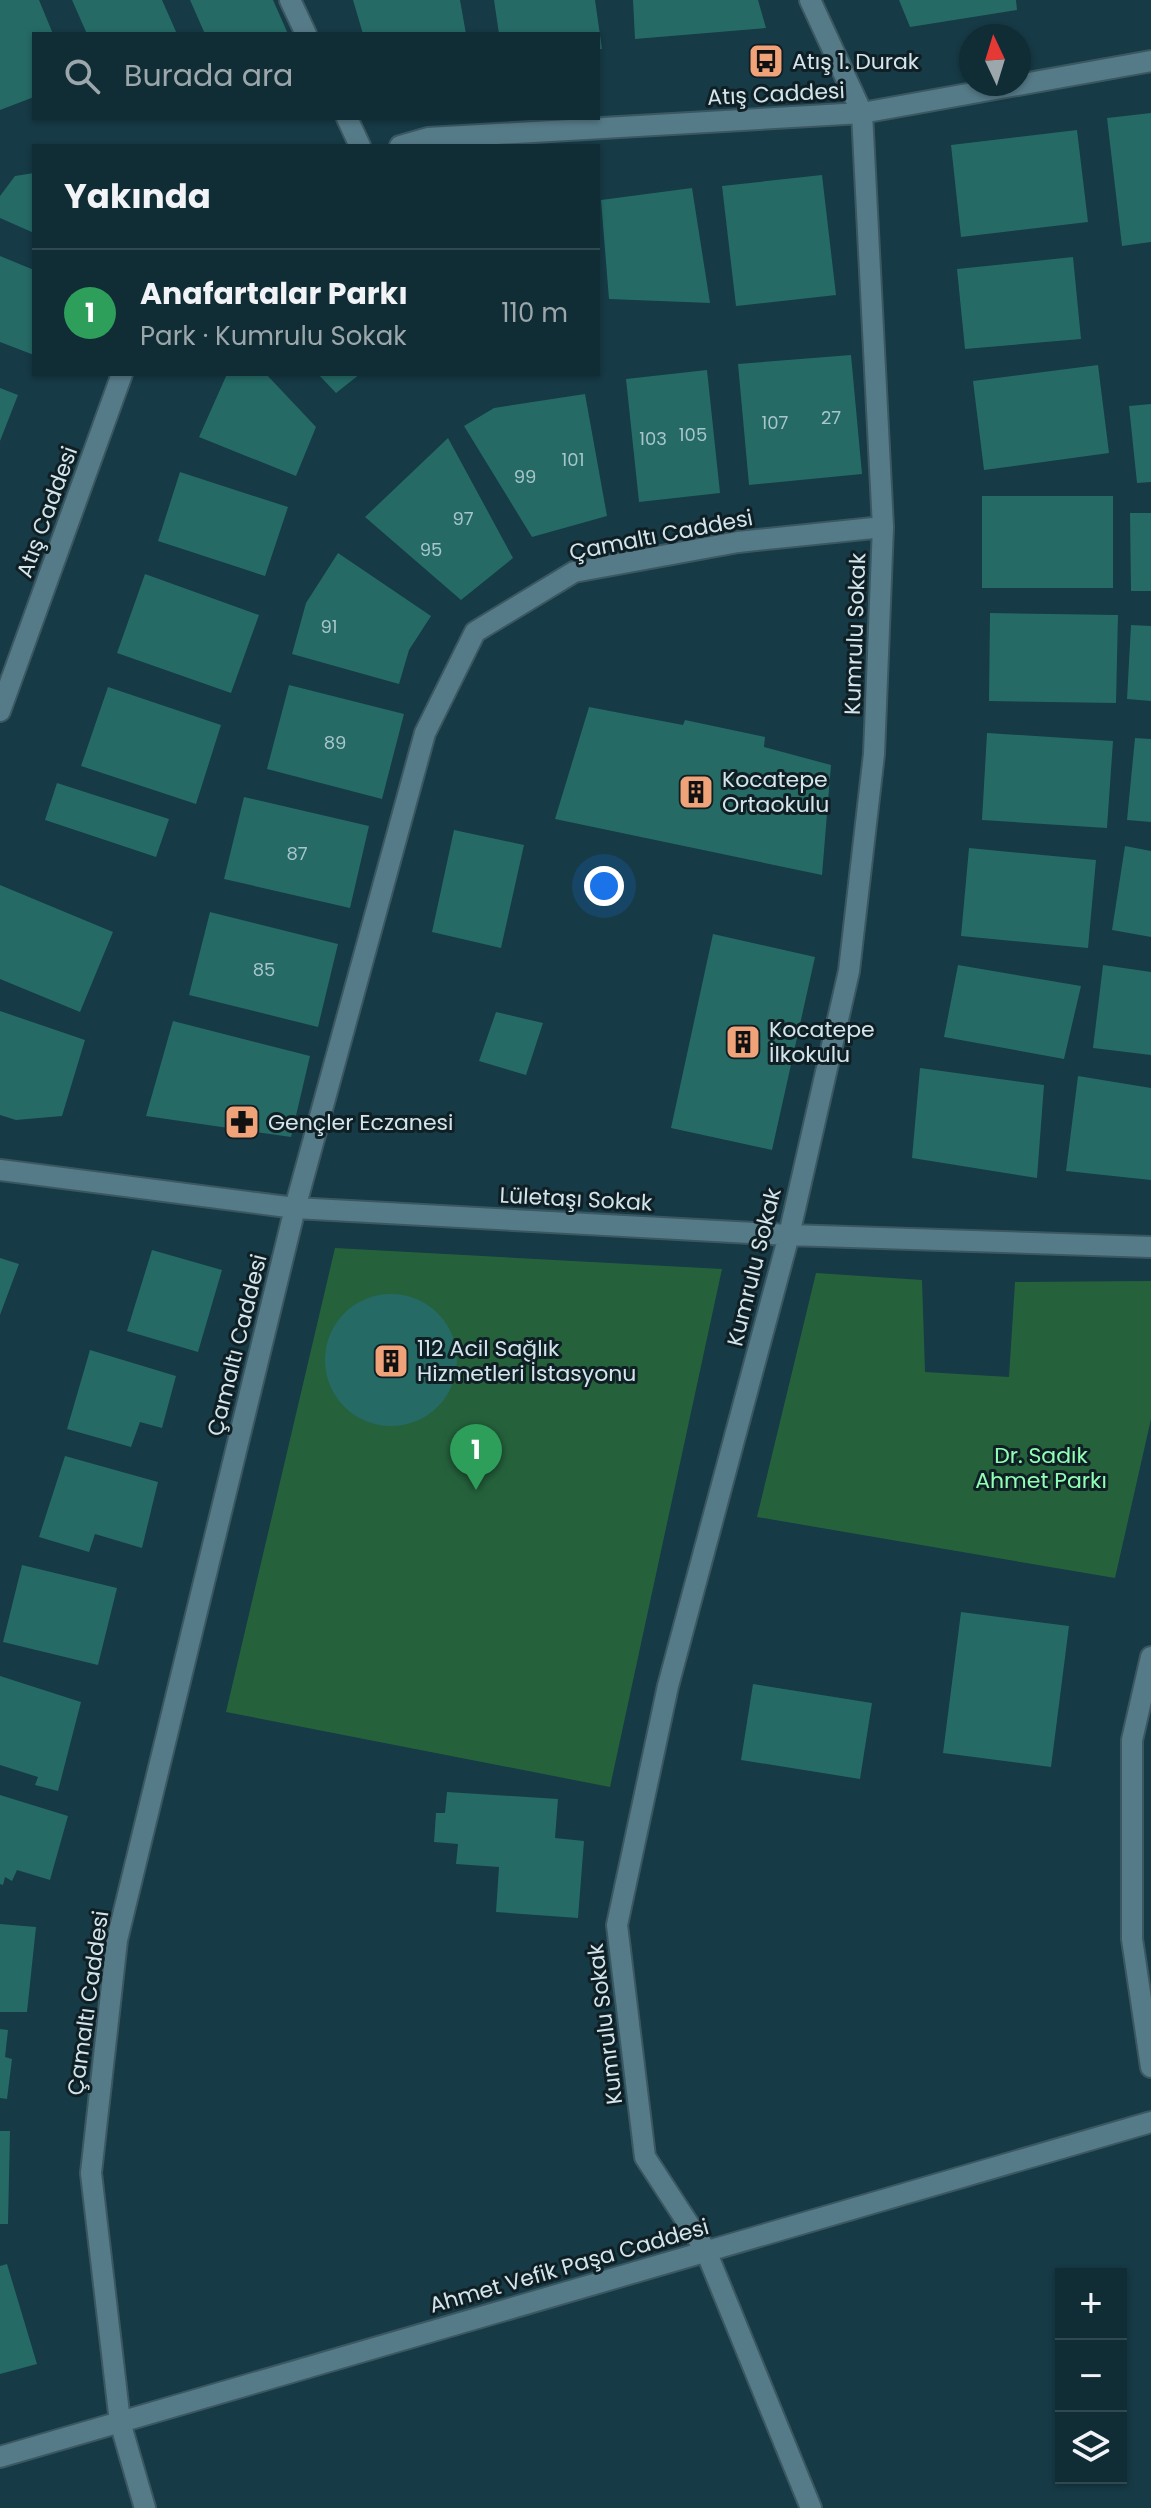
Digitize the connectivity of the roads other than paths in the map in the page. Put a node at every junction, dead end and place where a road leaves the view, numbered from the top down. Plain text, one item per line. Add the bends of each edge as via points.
1 (290, 0) edge
2 (810, 0) edge
3 (305, 32) edge
4 (1151, 61) edge
5 (862, 113) junction
6 (348, 120) edge
7 (359, 144) edge
8 (407, 144) edge
9 (121, 376) edge
10 (883, 527) junction
11 (0, 711) edge
12 (0, 1170) edge
13 (295, 1208) junction
14 (789, 1235) junction
15 (1151, 1247) edge
16 (1151, 1657) edge
17 (1151, 2067) edge
18 (1151, 2122) edge
19 (706, 2251) junction
20 (120, 2422) junction
21 (0, 2457) edge
22 (145, 2508) edge
23 (811, 2508) edge

1 - 3 street
2 - 5 street, Kumrulu Sokak
4 - 5 street, Atış Caddesi
5 - 8 street, Atış Caddesi via 428,138
5 - 10 street, Kumrulu Sokak
6 - 7 street
9 - 11 street, Atış Caddesi
10 - 13 street, Çamaltı Caddesi via 738,542 574,572 475,632 425,733
10 - 14 street, Kumrulu Sokak via 874,754 849,971
12 - 13 street, Lületaşı Sokak
13 - 14 street, Lületaşı Sokak
13 - 20 street, Çamaltı Caddesi via 117,1940 91,2173
14 - 15 street, Lületaşı Sokak
14 - 19 street, Kumrulu Sokak via 668,1686 617,1925 645,2157
16 - 17 street via 1132,1740 1132,1939
18 - 19 street, Ahmet Vefik Paşa Caddesi
19 - 20 street, Ahmet Vefik Paşa Caddesi
19 - 23 street, Kumrulu Sokak
20 - 21 street, Ahmet Vefik Paşa Caddesi
20 - 22 street, Çamaltı Caddesi

